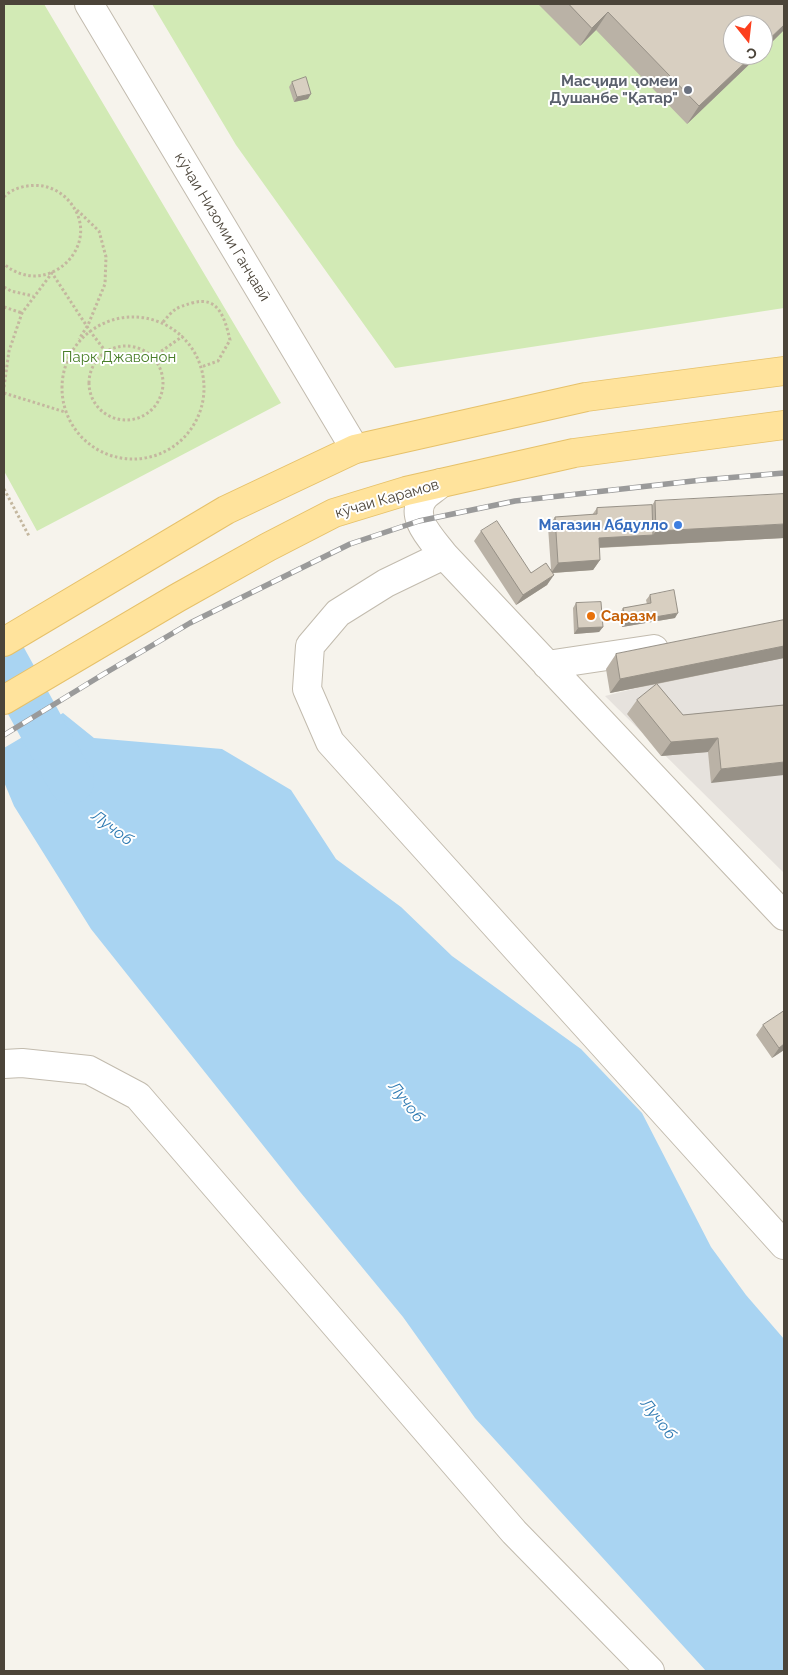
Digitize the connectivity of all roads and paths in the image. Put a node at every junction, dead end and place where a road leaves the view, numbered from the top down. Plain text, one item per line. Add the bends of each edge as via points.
1 (89, 4) edge
2 (4, 197) edge
3 (74, 207) junction
4 (4, 264) edge
5 (52, 273) junction
6 (4, 287) edge
7 (33, 296) junction
8 (4, 307) edge
9 (22, 313) junction
10 (163, 322) junction
11 (88, 325) junction
12 (90, 331) junction
13 (183, 336) junction
14 (76, 344) junction
15 (106, 352) junction
16 (153, 357) junction
17 (201, 367) junction
18 (784, 371) edge
19 (4, 387) edge
20 (4, 393) edge
21 (65, 412) junction
22 (784, 425) edge
23 (355, 449) junction
24 (441, 483) junction
25 (4, 489) edge
26 (29, 536) dead end
27 (444, 555) junction
28 (4, 642) edge
29 (680, 645) edge
30 (547, 665) junction
31 (4, 700) edge
32 (784, 916) edge
33 (4, 1064) edge
34 (784, 1245) edge
35 (650, 1671) edge

1 - 23 street, кӯчаи Низомии Ганҷавӣ
2 - 3 path via 20,187 35,185 64,195
3 - 5 path via 80,222 80,237 66,264
3 - 11 path via 98,231 106,257 105,284
4 - 5 path via 23,275
5 - 7 path
5 - 11 path
6 - 7 path
7 - 9 path
8 - 9 path
9 - 19 path via 9,352
10 - 12 path via 140,316 116,318
10 - 13 path
10 - 17 path via 175,307 201,300 214,304 225,320 230,340 218,361
11 - 12 path
11 - 14 path
12 - 14 path
12 - 15 path
13 - 16 path
13 - 17 path via 198,355
14 - 21 path via 63,373 61,388
15 - 16 path via 131,346
15 - 16 path via 91,370 90,394 104,413 126,420 138,419 157,404 164,380
17 - 21 path via 205,378 204,402 195,424 180,443 159,454 137,460 114,457 93,448 76,432
18 - 23 main road via 586,397
20 - 21 path
22 - 24 main road, кӯчаи Карамов via 574,453
23 - 28 main road via 226,510
24 - 27 street via 424,497 419,507 419,521
24 - 31 main road, кӯчаи Карамов via 334,513 268,547
25 - 26 path
27 - 30 street
27 - 34 street via 386,583 338,612 310,646 307,690 330,742
29 - 30 street
30 - 32 street
33 - 35 street via 89,1070 138,1096 514,1532

